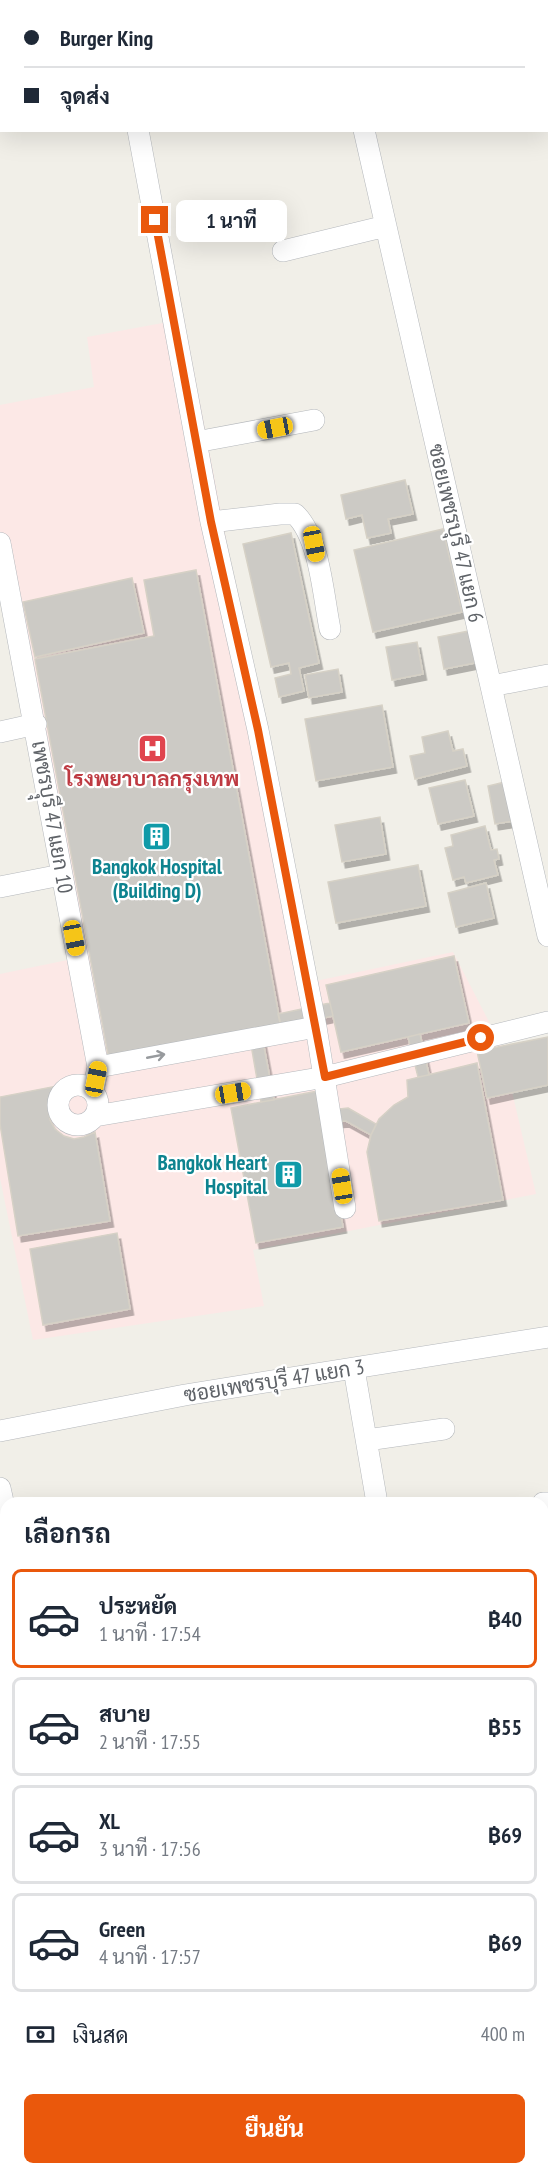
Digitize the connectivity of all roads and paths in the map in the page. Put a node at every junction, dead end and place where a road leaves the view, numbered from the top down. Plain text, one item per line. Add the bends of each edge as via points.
1 (138, 132) edge
2 (364, 132) edge
3 (386, 225) junction
4 (283, 251) dead end
5 (314, 420) dead end
6 (196, 442) junction
7 (211, 522) junction
8 (0, 543) edge
9 (7, 619) edge
10 (330, 629) dead end
11 (548, 675) edge
12 (491, 686) junction
13 (36, 724) junction
14 (0, 732) edge
15 (61, 875) junction
16 (0, 887) edge
17 (548, 936) edge
18 (548, 1022) edge
19 (316, 1027) junction
20 (98, 1067) junction
21 (325, 1077) junction
22 (93, 1091) junction
23 (95, 1116) junction
24 (345, 1208) dead end
25 (548, 1337) edge
26 (354, 1369) junction
27 (1, 1425) edge
28 (444, 1429) dead end
29 (367, 1440) junction
30 (376, 1497) edge

1 - 6 street
2 - 3 street, ซอยเพชรบุรี 47 แยก 6
3 - 4 street
3 - 12 street, ซอยเพชรบุรี 47 แยก 6
5 - 6 street
6 - 7 street
7 - 10 street via 295,514 314,544
7 - 19 street via 258,730
8 - 9 street, เพชรบุุรี 47 แยก 10
9 - 13 street, เพชรบุุรี 47 แยก 10
11 - 12 street
12 - 17 street, ซอยเพชรบุรี 47 แยก 6
13 - 14 street
13 - 15 street, เพชรบุุรี 47 แยก 10
15 - 16 street
15 - 20 street, เพชรบุุรี 47 แยก 10
18 - 21 street
20 -> 19 street
19 - 21 street
20 - 22 street, เพชรบุุรี 47 แยก 10
21 - 23 street
21 - 24 street
22 - 23 street via 98,1104
22 - 23 street via 82,1085 69,1086 59,1096 58,1109 64,1121 77,1126
25 - 26 street, ซอยเพชรบุรี 47 แยก 3
26 - 27 street, ซอยเพชรบุรี 47 แยก 3
26 - 29 street
28 - 29 street
29 - 30 street

